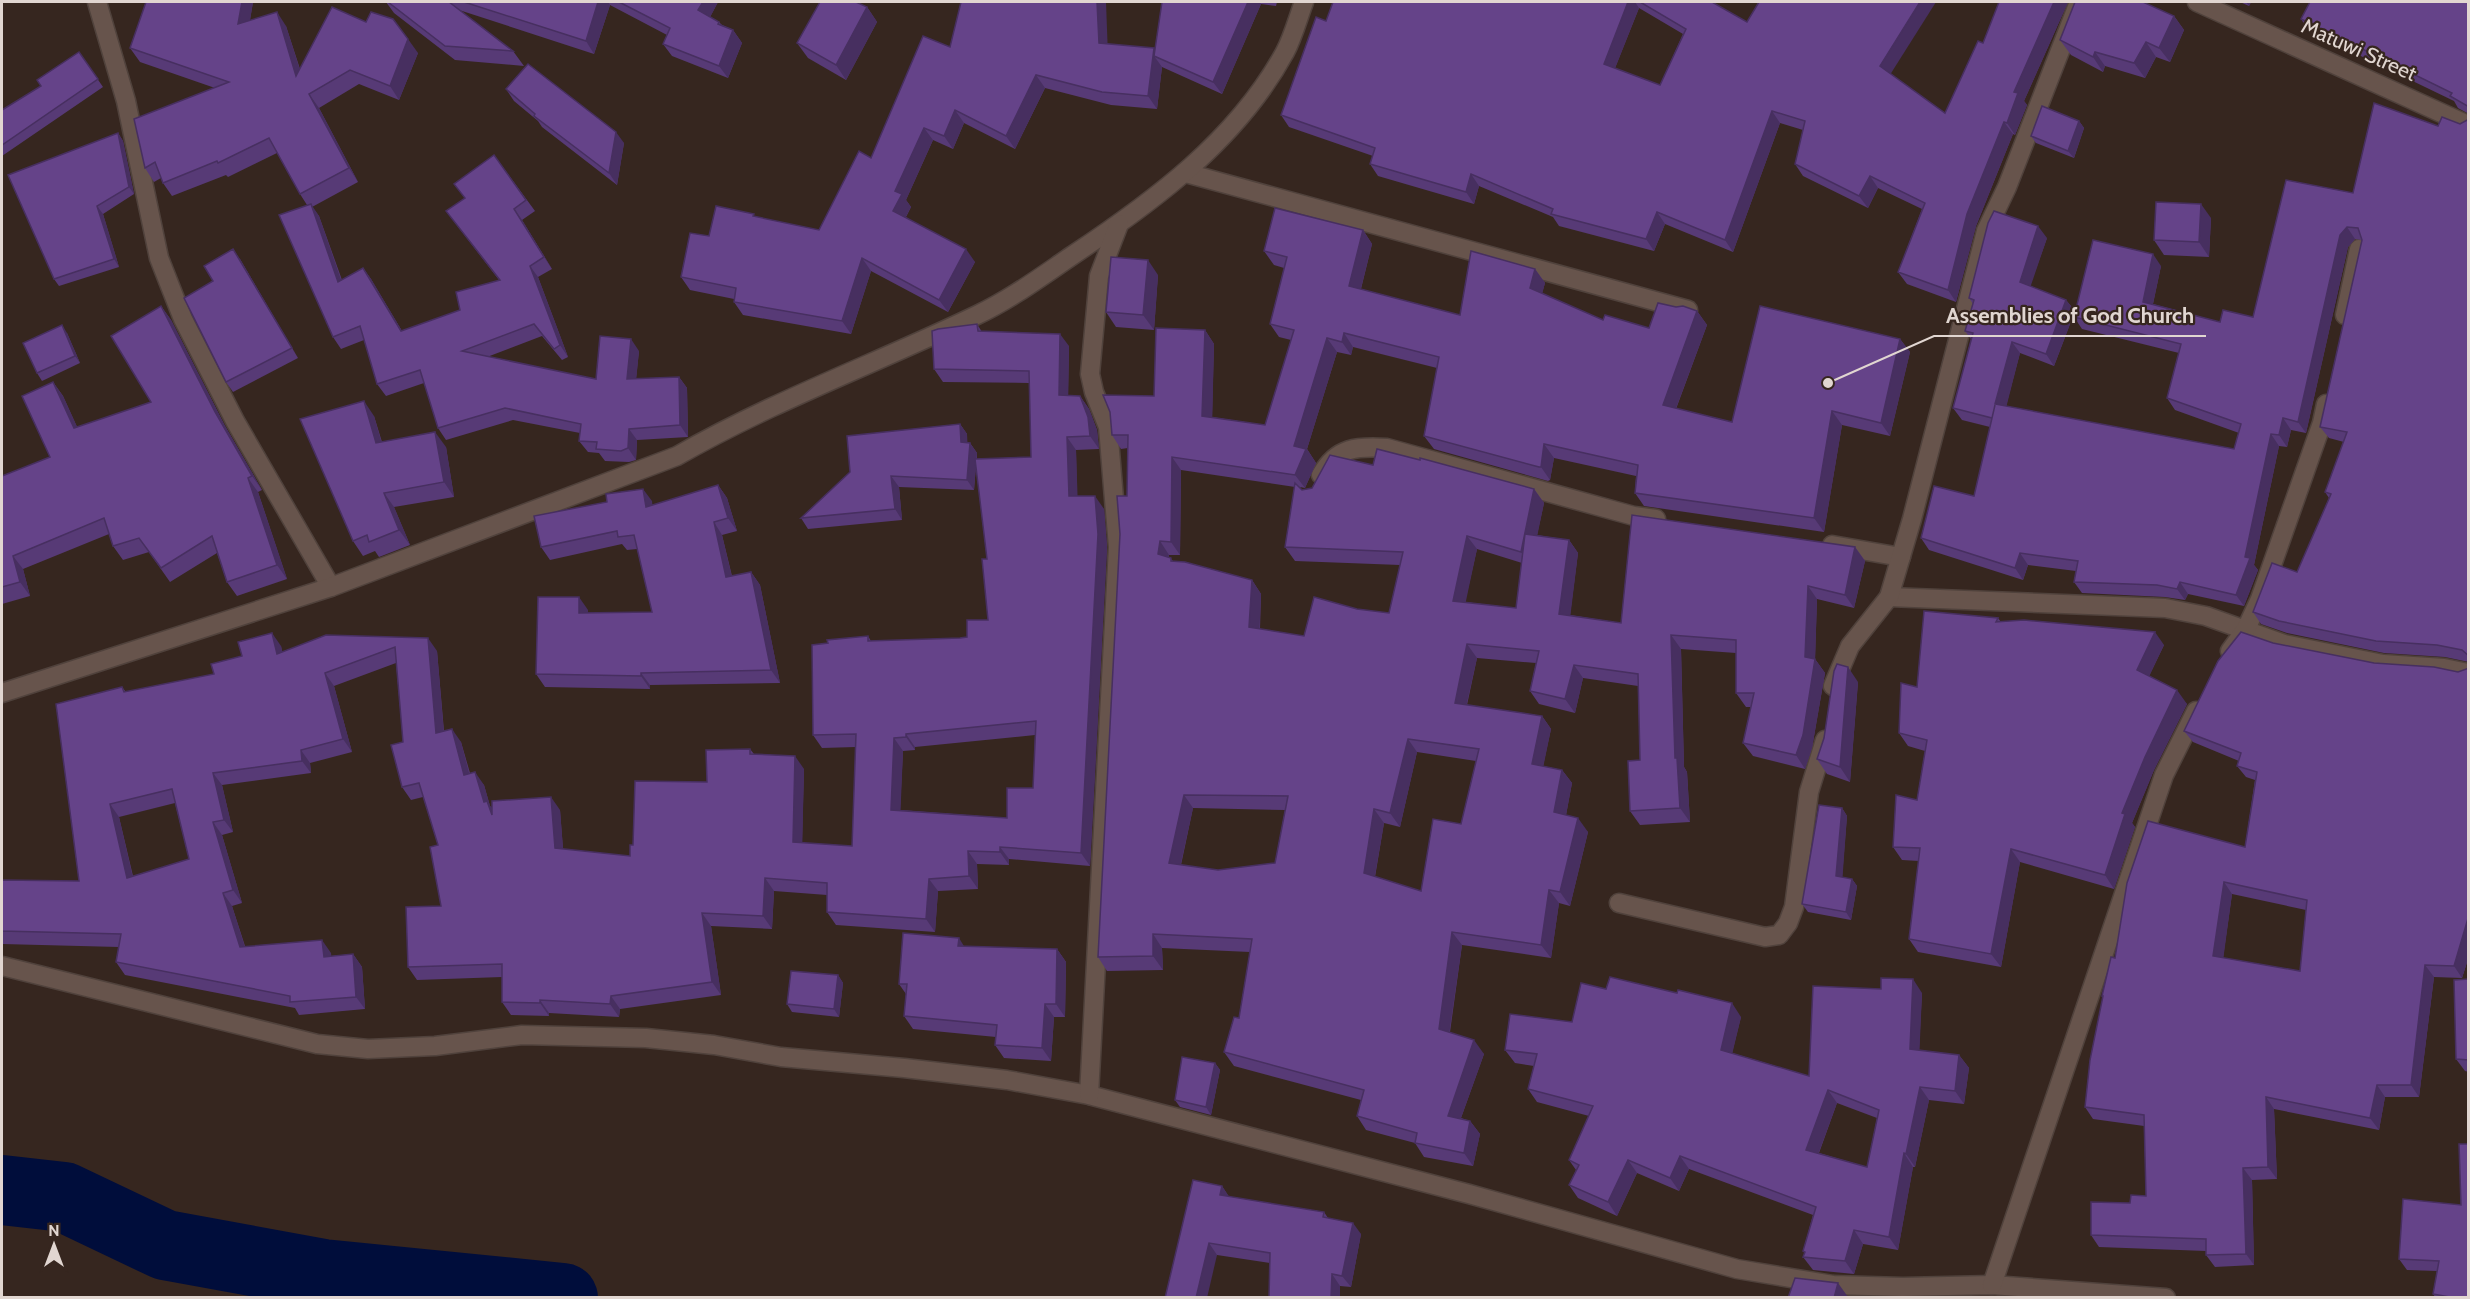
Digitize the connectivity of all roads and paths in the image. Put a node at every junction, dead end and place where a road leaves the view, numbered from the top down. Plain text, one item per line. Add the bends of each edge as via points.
1 (97, 2) edge
2 (1304, 2) edge
3 (2079, 2) edge
4 (2197, 2) edge
5 (2469, 125) edge
6 (1186, 173) junction
7 (1119, 224) junction
8 (2359, 249) edge
9 (1688, 310) edge
10 (2342, 330) edge
11 (2329, 388) edge
12 (1315, 493) edge
13 (1670, 521) edge
14 (1819, 543) edge
15 (1901, 557) junction
16 (331, 587) junction
17 (1889, 597) junction
18 (2246, 629) junction
19 (2217, 667) edge
20 (2469, 673) edge
21 (2, 693) edge
22 (2203, 697) edge
23 (1830, 705) edge
24 (1827, 728) edge
25 (1620, 903) dead end
26 (2, 966) edge
27 (1089, 1095) junction
28 (1992, 1285) junction
29 (2166, 1298) edge

1 - 16 street via 126,101 159,258 179,309 235,421
2 - 6 street via 1285,52 1254,96
3 - 15 street via 1986,231
4 - 5 street, Matuwi Street
6 - 7 street
6 - 9 street
7 - 16 street via 979,314 727,427 676,456
7 - 27 street via 1099,276 1090,374 1108,427 1118,547
8 - 10 street
11 - 18 street via 2322,423
12 - 13 street via 1322,473 1336,455 1359,446 1378,447 1634,516
14 - 15 street
15 - 17 street
16 - 21 street
17 - 18 street via 2165,608
17 - 23 street via 1851,646 1833,682
18 - 19 street
18 - 20 street via 2284,644 2383,664
22 - 28 street via 2164,776
24 - 25 street via 1809,792 1794,907 1779,935 1765,937
26 - 27 street via 317,1044 368,1050 522,1035 646,1038 781,1057 1007,1080
27 - 28 street via 1737,1269 1833,1285
28 - 29 street

